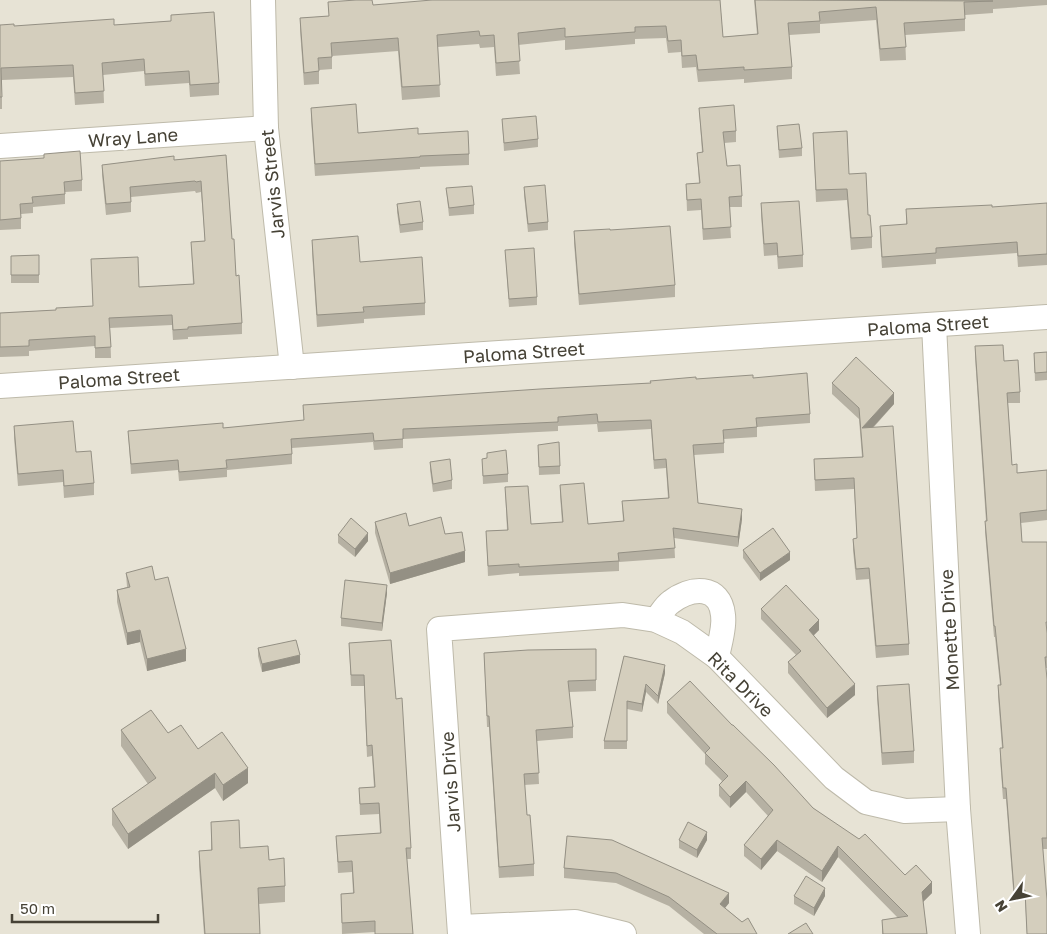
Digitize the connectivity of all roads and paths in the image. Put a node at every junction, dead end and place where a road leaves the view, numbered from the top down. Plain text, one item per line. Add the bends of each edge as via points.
1 (263, 0) edge
2 (266, 128) junction
3 (0, 146) edge
4 (1047, 317) edge
5 (934, 325) junction
6 (292, 367) junction
7 (0, 386) edge
8 (656, 620) junction
9 (439, 630) joint
10 (718, 658) junction
11 (958, 809) junction
12 (460, 931) edge
13 (624, 934) edge
14 (968, 934) edge

1 - 2 street, Jarvis Street
2 - 3 street, Wray Lane
2 - 6 street, Jarvis Street
4 - 5 street, Paloma Street
5 - 6 street, Paloma Street
5 - 11 street, Monette Drive
6 - 7 street, Paloma Street
8 - 9 street, Rita Drive via 622,615
8 - 10 street, Rita Drive via 682,632
8 - 10 street via 670,602 692,591 708,591 719,599 723,616
9 - 12 street, Jarvis Drive
10 - 11 street, Rita Drive via 834,778 866,802 905,811
11 - 14 street, Monette Drive
12 - 13 street via 575,922

